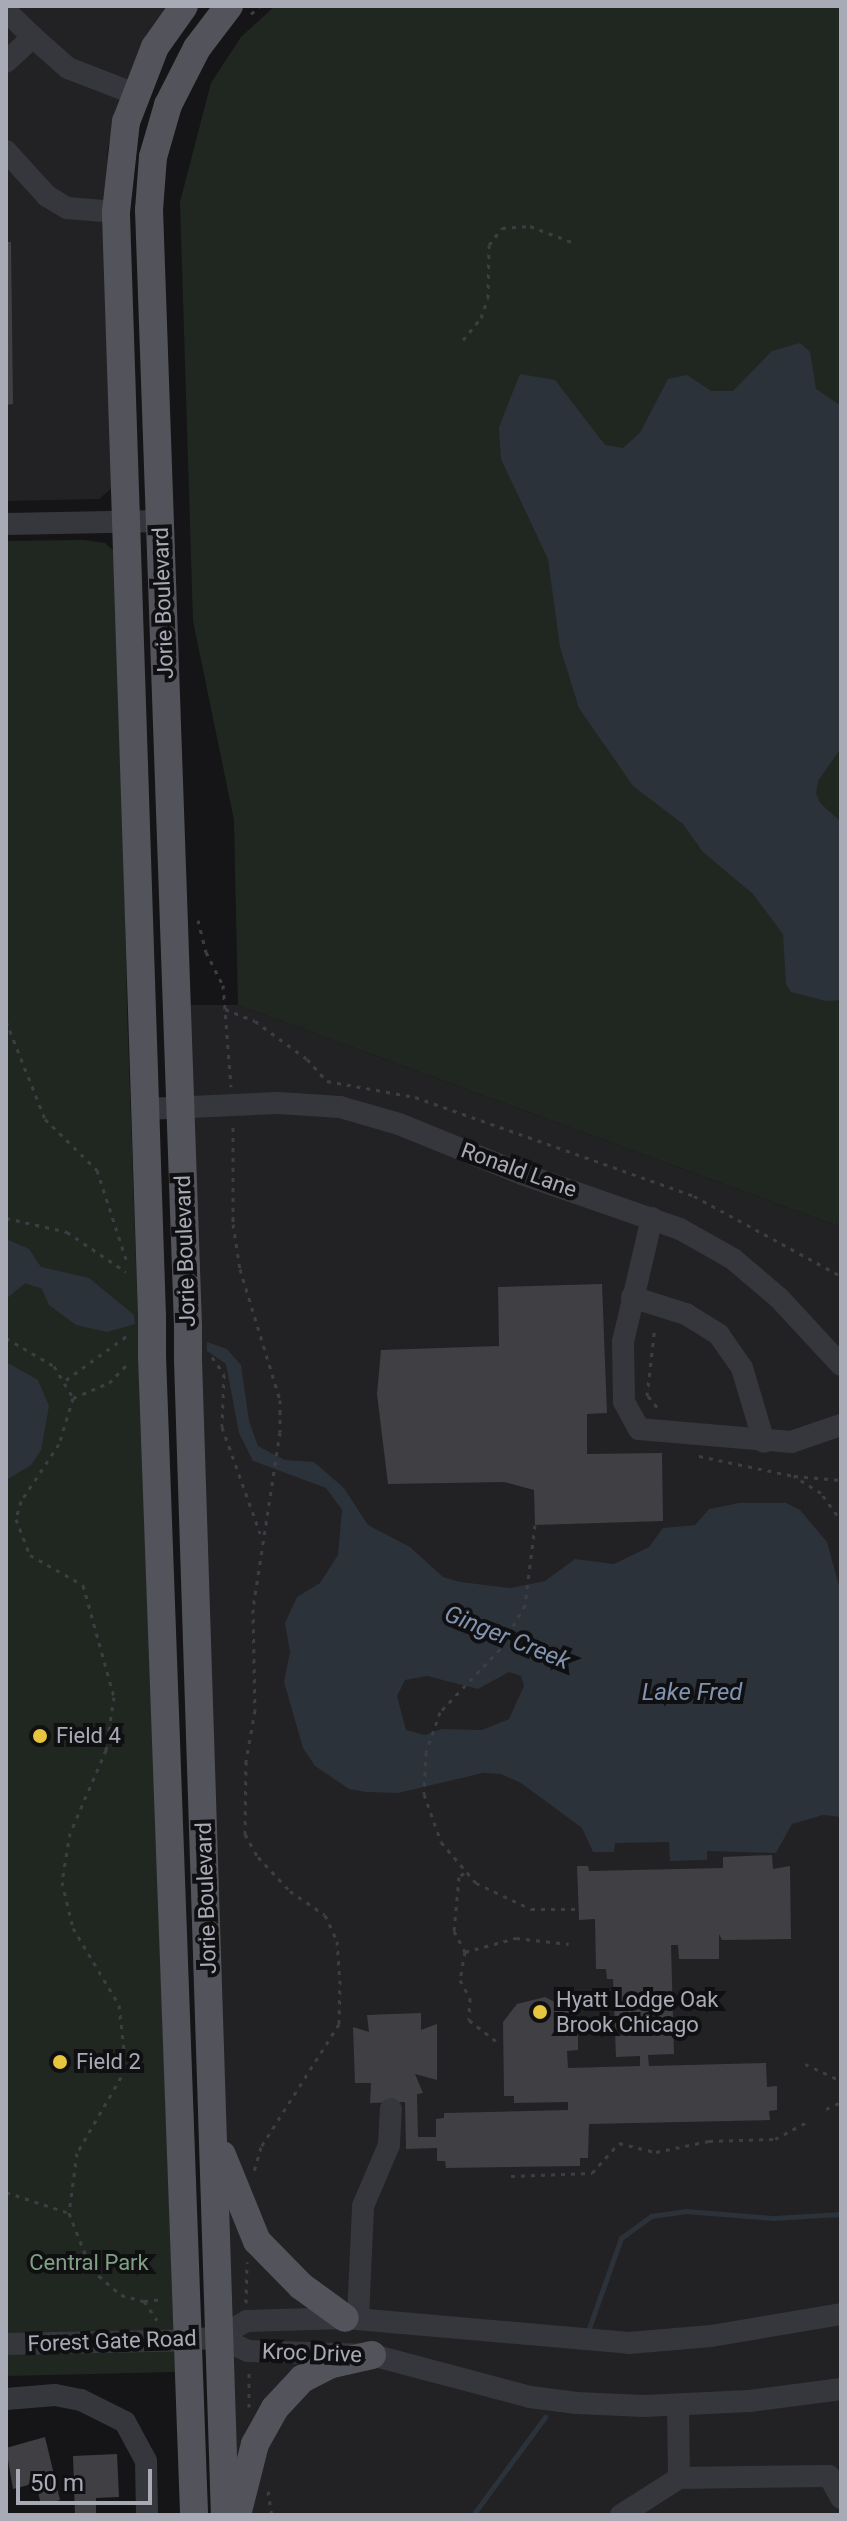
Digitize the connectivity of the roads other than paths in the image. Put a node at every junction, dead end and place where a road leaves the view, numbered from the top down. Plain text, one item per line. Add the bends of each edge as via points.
1 (184, 6) edge
2 (6, 11) edge
3 (236, 13) edge
4 (33, 37) junction
5 (6, 62) edge
6 (135, 94) junction
7 (6, 151) edge
8 (116, 212) junction
9 (128, 521) junction
10 (160, 521) junction
11 (6, 524) edge
12 (181, 1108) junction
13 (146, 1109) junction
14 (652, 1218) junction
15 (632, 1297) junction
16 (841, 1365) edge
17 (841, 1425) edge
18 (764, 1442) junction
19 (391, 2109) dead end
20 (214, 2131) junction
21 (841, 2314) edge
22 (352, 2318) junction
23 (218, 2337) junction
24 (190, 2340) junction
25 (6, 2344) edge
26 (372, 2355) junction
27 (841, 2389) edge
28 (6, 2399) edge
29 (678, 2405) junction
30 (679, 2478) junction
31 (841, 2498) edge
32 (147, 2515) edge
33 (194, 2515) edge
34 (225, 2515) edge
35 (237, 2515) edge
36 (621, 2515) edge

1 - 6 main road, Jorie Boulevard via 155,47
2 - 4 street
3 - 10 main road, Jorie Boulevard via 197,48 168,105 153,157 149,210
4 - 5 street
4 - 6 street via 68,68
6 - 8 main road, Jorie Boulevard via 117,166
7 - 8 street via 47,196 67,208
8 - 9 main road, Jorie Boulevard
9 - 10 street
9 - 11 street
9 - 13 main road, Jorie Boulevard
10 - 12 main road, Jorie Boulevard
12 - 13 street, Ronald Lane
12 - 14 street, Ronald Lane via 340,1107
12 - 20 main road, Jorie Boulevard, bridge via 188,1326 198,1357
13 - 24 main road, Jorie Boulevard, bridge via 143,1357
14 - 15 street
14 - 16 street, Ronald Lane via 733,1259 816,1333
15 - 18 street via 686,1314 719,1335 742,1368
15 - 18 street via 623,1342 627,1417 649,1434 726,1435
17 - 18 street via 791,1442
19 - 22 street via 389,2145 363,2206
20 - 22 main road via 246,2223 276,2264
20 - 23 main road, Jorie Boulevard
21 - 22 street, Kroc Drive via 711,2336 629,2343
22 - 23 street, Kroc Drive via 247,2321
23 - 24 street, Forest Gate Road
23 - 26 street, Kroc Drive via 248,2351
23 - 34 main road, Jorie Boulevard
24 - 25 street, Forest Gate Road
24 - 33 main road, Jorie Boulevard
26 - 29 street, Kroc Drive via 530,2397
26 - 35 main road via 332,2364 302,2379 275,2408 255,2444
27 - 29 street, Kroc Drive
28 - 32 street via 68,2398 125,2422 146,2461
29 - 30 street
30 - 31 street via 829,2476
30 - 36 street

